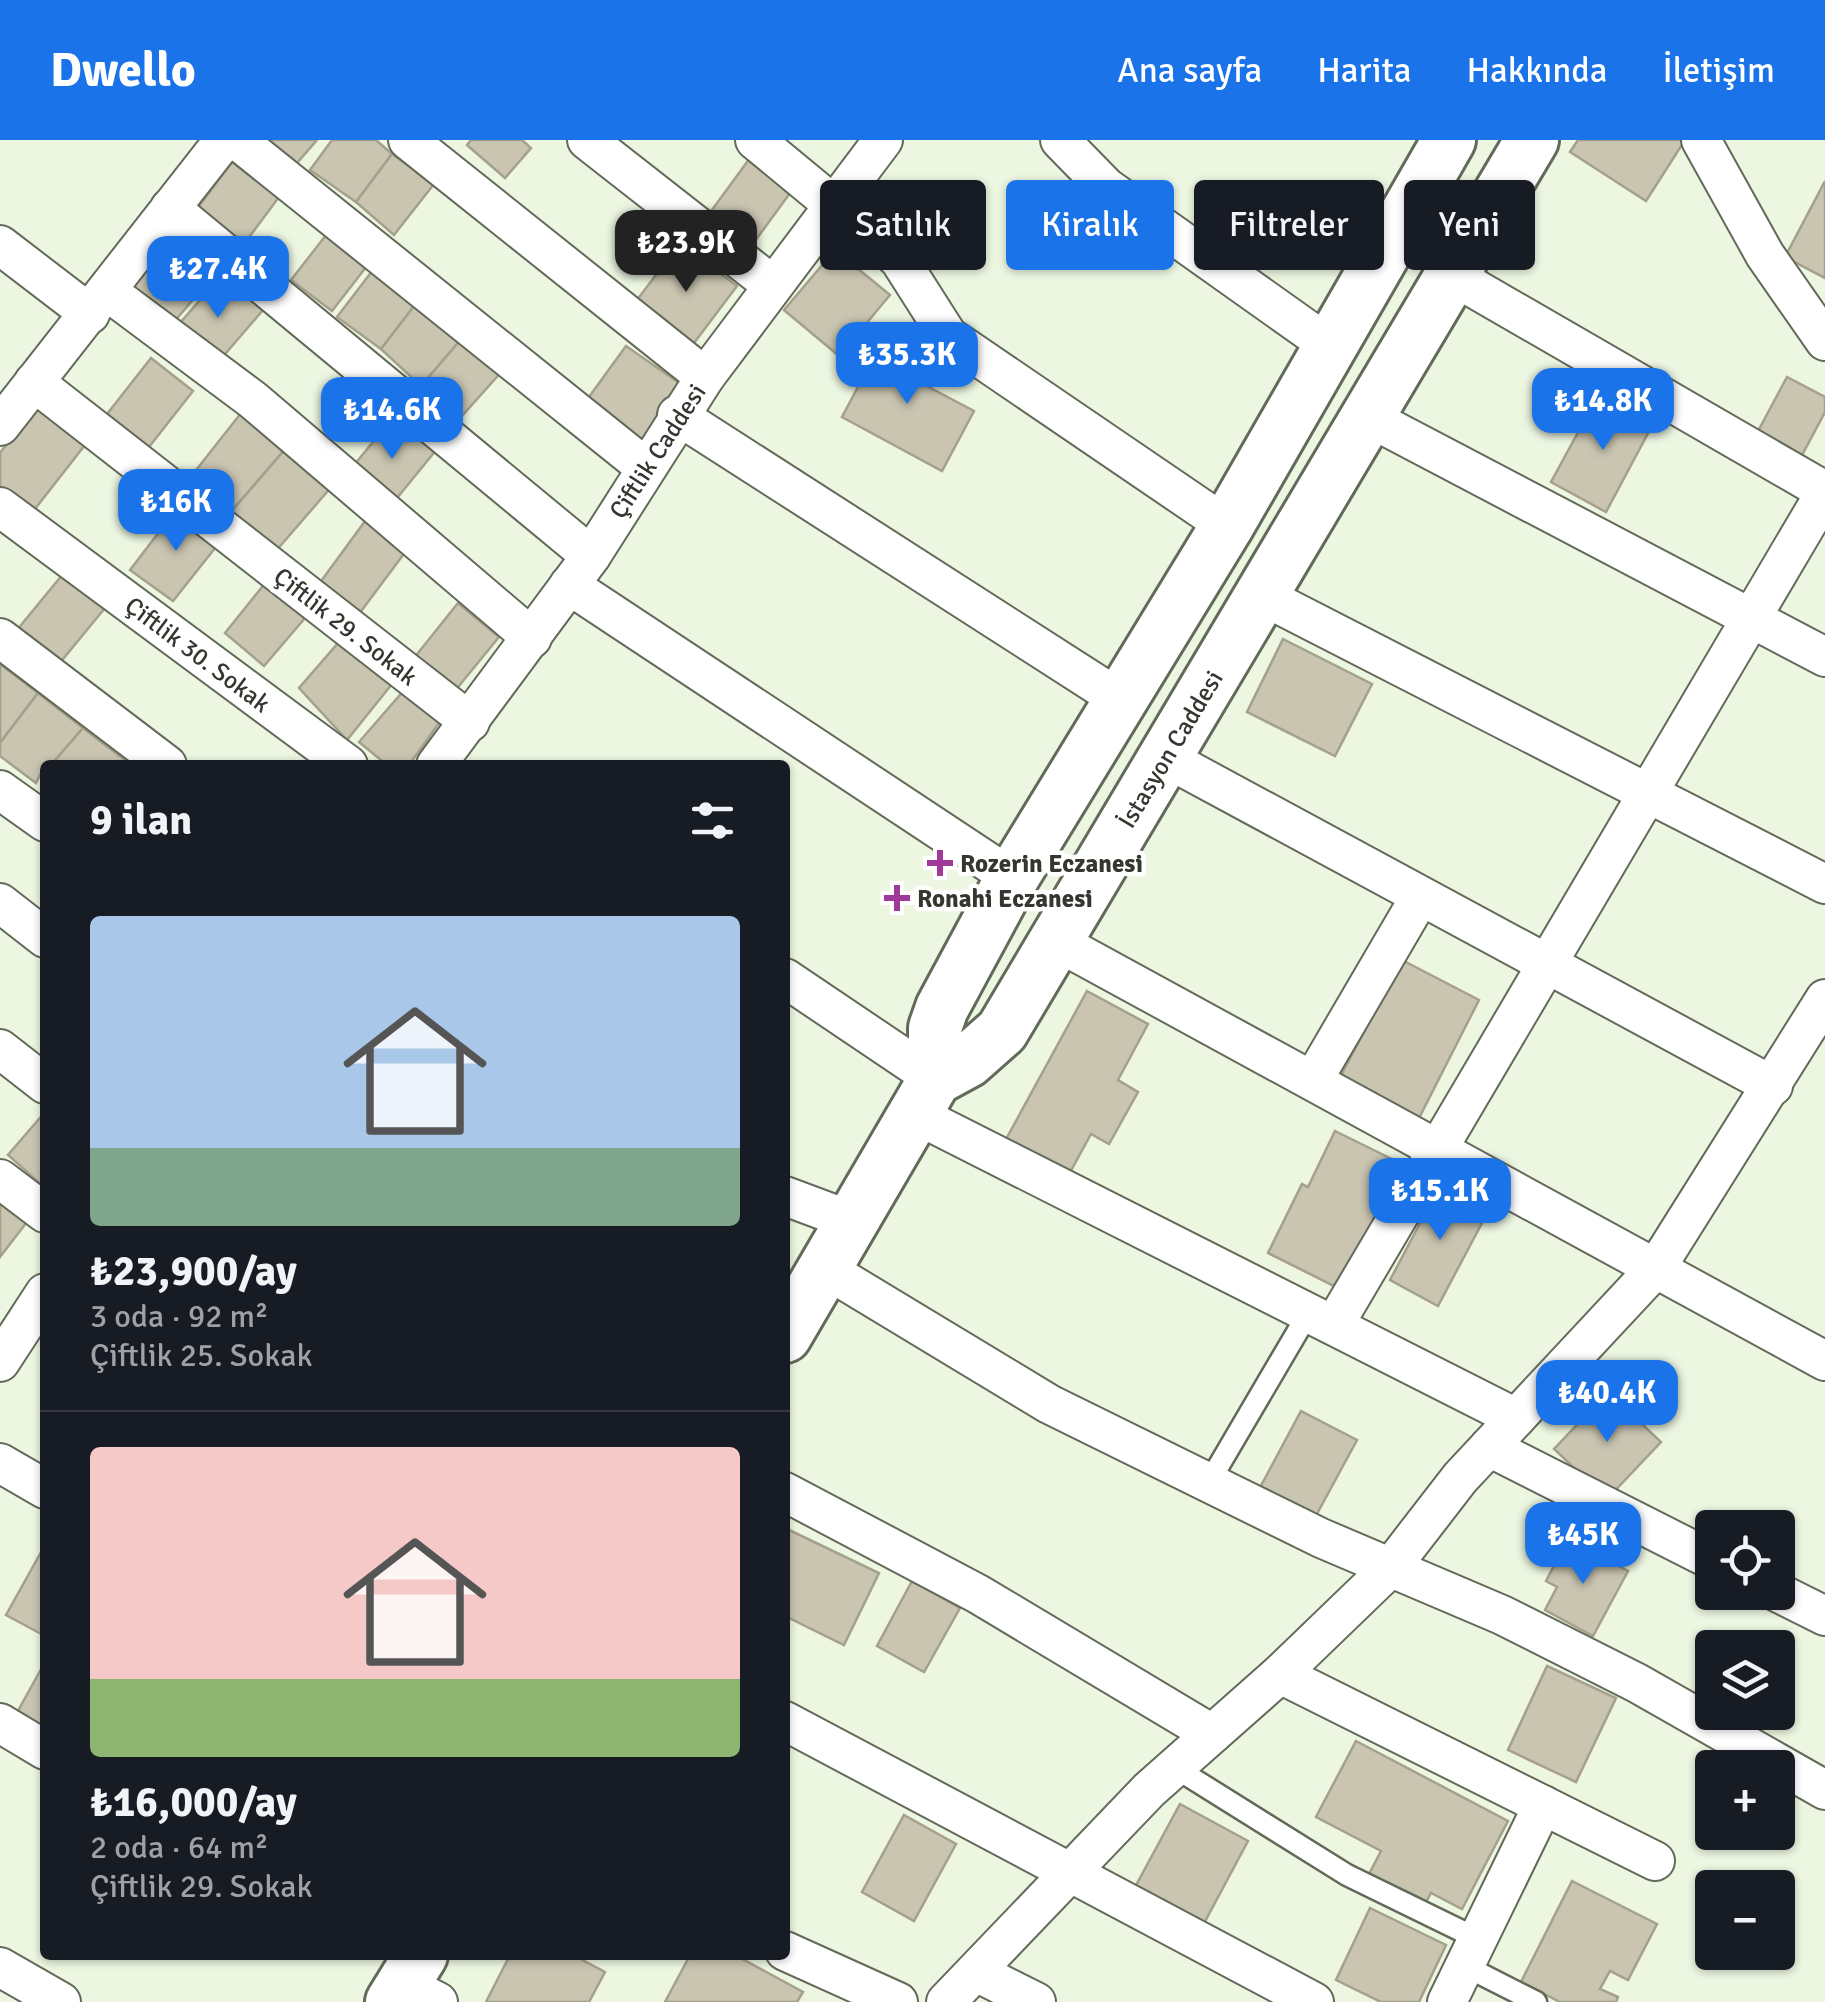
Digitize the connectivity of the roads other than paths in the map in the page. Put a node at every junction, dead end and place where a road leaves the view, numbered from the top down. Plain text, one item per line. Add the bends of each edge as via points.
1 (224, 140) edge
2 (237, 140) edge
3 (408, 140) edge
4 (587, 140) edge
5 (755, 140) edge
6 (883, 140) edge
7 (1060, 140) edge
8 (1449, 140) edge
9 (1532, 140) edge
10 (1701, 140) edge
11 (854, 180) edge
12 (820, 191) edge
13 (170, 208) junction
14 (820, 224) edge
15 (0, 246) edge
16 (906, 270) edge
17 (1454, 276) junction
18 (772, 284) junction
19 (99, 302) junction
20 (1825, 341) edge
21 (1330, 346) junction
22 (705, 376) junction
23 (34, 382) junction
24 (677, 415) junction
25 (1370, 418) junction
26 (0, 426) edge
27 (645, 466) junction
28 (1825, 492) edge
29 (0, 506) edge
30 (1226, 526) junction
31 (580, 571) junction
32 (1263, 596) junction
33 (1751, 617) junction
34 (0, 638) edge
35 (532, 638) junction
36 (1825, 657) edge
37 (1122, 700) junction
38 (457, 750) edge
39 (1166, 758) junction
40 (160, 760) edge
41 (341, 760) edge
42 (0, 790) edge
43 (1647, 794) junction
44 (40, 818) edge
45 (1012, 878) junction
46 (1825, 884) edge
47 (1420, 896) junction
48 (0, 903) edge
49 (40, 934) edge
50 (1054, 940) junction
51 (1546, 966) junction
52 (790, 982) edge
53 (1825, 1000) edge
54 (0, 1050) edge
55 (40, 1080) edge
56 (1313, 1080) junction
57 (1773, 1086) junction
58 (924, 1097) junction
59 (1438, 1148) junction
60 (0, 1180) edge
61 (790, 1198) edge
62 (40, 1209) edge
63 (852, 1222) junction
64 (824, 1268) junction
65 (1656, 1268) junction
66 (40, 1299) edge
67 (1321, 1319) junction
68 (790, 1327) edge
69 (7, 1338) edge
70 (1825, 1361) edge
71 (1516, 1418) junction
72 (1489, 1447) junction
73 (0, 1463) edge
74 (1208, 1484) junction
75 (40, 1486) edge
76 (790, 1495) edge
77 (1695, 1551) edge
78 (1392, 1566) junction
79 (1795, 1601) edge
80 (1825, 1616) edge
81 (1280, 1674) junction
82 (0, 1724) edge
83 (790, 1724) edge
84 (1212, 1734) junction
85 (40, 1747) edge
86 (1174, 1768) junction
87 (1825, 1790) edge
88 (1543, 1806) junction
89 (1655, 1861) dead end
90 (1068, 1876) junction
91 (1472, 1952) junction
92 (790, 1954) edge
93 (0, 1968) edge
94 (976, 1972) junction
95 (61, 2002) edge
96 (898, 2002) edge
97 (946, 2002) edge
98 (1036, 2002) edge
99 (1314, 2002) edge
100 (1448, 2002) edge
101 (1536, 2002) edge

1 - 13 street
2 - 27 street
3 - 22 street
4 - 18 street
5 - 12 street
6 - 11 street, Çiftlik Caddesi
7 - 21 street via 1106,187
8 - 21 main road
9 - 17 main road, İstasyon Caddesi
10 - 20 street via 1765,255
13 - 19 street
13 - 31 street
14 - 18 street, Çiftlik Caddesi
15 - 19 street
16 - 30 street via 948,336
17 - 25 main road, İstasyon Caddesi
17 - 28 street
18 - 22 street, Çiftlik Caddesi
19 - 23 street
19 - 35 street via 253,400
21 - 30 main road
22 - 24 street, Çiftlik Caddesi
23 - 26 street
23 - 38 street, Çiftlik 29. Sokak
24 - 27 street, Çiftlik Caddesi
24 - 37 street
25 - 32 main road, İstasyon Caddesi
25 - 33 street
27 - 31 street, Çiftlik Caddesi
28 - 33 street
29 - 41 street, Çiftlik 30. Sokak
30 - 37 main road
31 - 35 street, Çiftlik Caddesi
31 - 45 street
32 - 39 main road, İstasyon Caddesi
32 - 43 street
33 - 36 street
33 - 43 street
34 - 40 street
35 - 38 street, Çiftlik Caddesi
37 - 45 main road
39 - 47 street
39 - 50 main road, İstasyon Caddesi
42 - 44 street
43 - 46 street
43 - 51 street
45 - 58 main road via 942,1008
47 - 51 street
47 - 56 street
48 - 49 street
50 - 56 street
50 - 58 main road, İstasyon Caddesi via 1002,1031
51 - 57 street
51 - 59 street
52 - 58 street
53 - 57 street
54 - 55 street
56 - 59 street
57 - 65 street
58 - 63 main road, İstasyon Caddesi
58 - 67 street
59 - 65 street
59 - 67 street
60 - 62 street
61 - 63 street
63 - 64 main road, İstasyon Caddesi
64 - 68 main road, İstasyon Caddesi
64 - 74 street via 1049,1404
65 - 70 street
65 - 71 street
66 - 69 street
67 - 71 street
67 - 74 lane
71 - 72 street
72 - 77 street
72 - 78 street
73 - 75 street
74 - 78 street
76 - 84 street via 978,1594
78 - 81 street
78 - 87 street via 1637,1682
79 - 80 street
81 - 84 street
81 - 88 street
82 - 85 street
83 - 90 street
84 - 86 street
86 - 90 street
86 - 91 lane
88 - 89 street
88 - 91 street
90 - 94 street
90 - 99 street
91 - 100 street
91 - 101 lane
92 - 96 street
93 - 95 street
94 - 97 street
94 - 98 street

